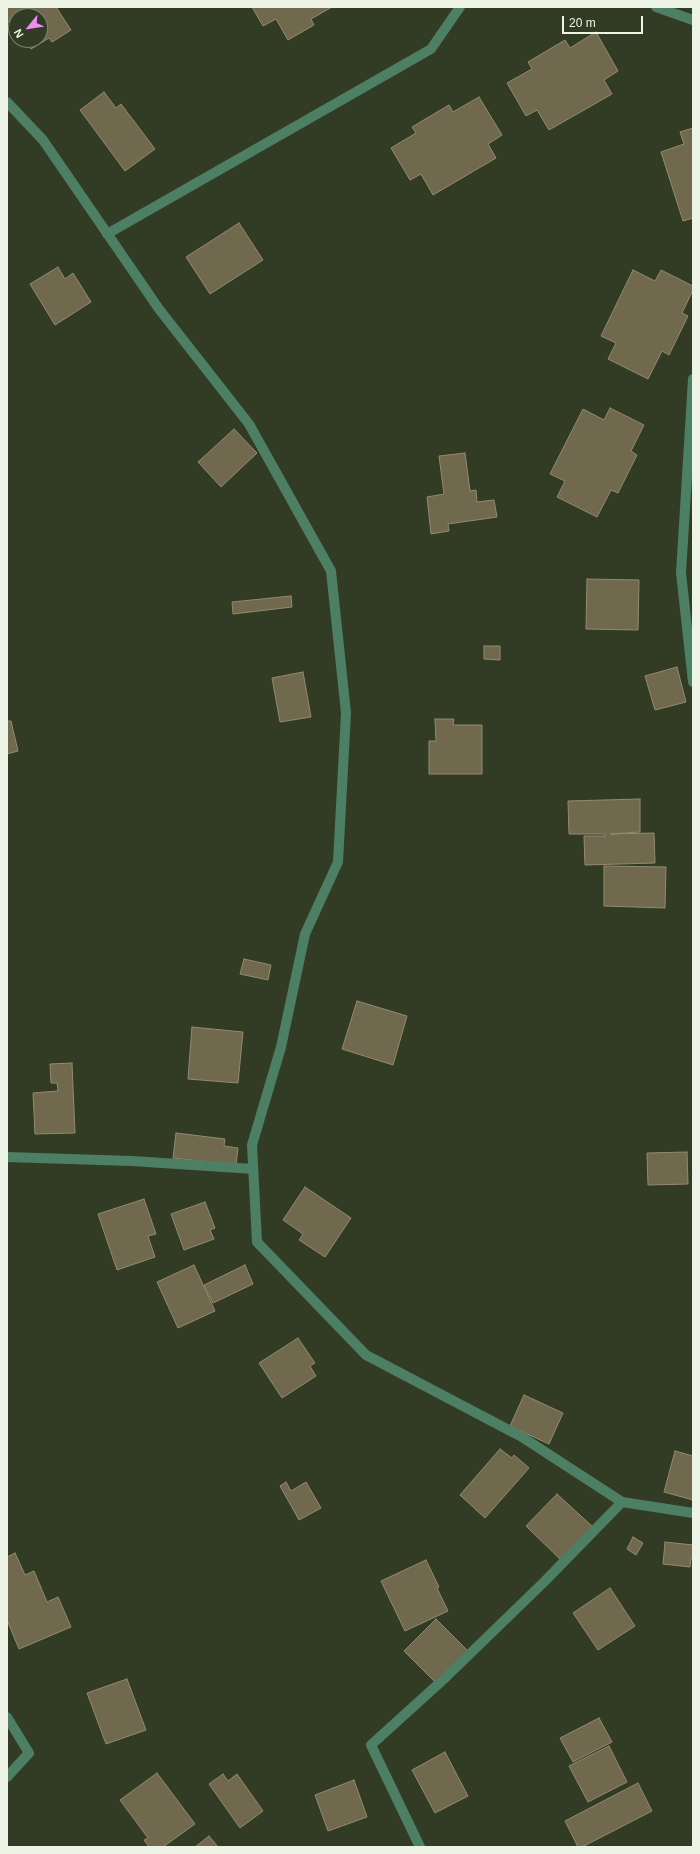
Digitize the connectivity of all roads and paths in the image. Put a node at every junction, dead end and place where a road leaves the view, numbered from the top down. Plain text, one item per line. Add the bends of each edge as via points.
1 (460, 7) edge
2 (656, 7) edge
3 (693, 20) edge
4 (7, 102) edge
5 (107, 234) junction
6 (693, 379) edge
7 (693, 682) edge
8 (7, 1157) edge
9 (253, 1169) junction
10 (622, 1502) junction
11 (693, 1513) edge
12 (7, 1717) edge
13 (7, 1777) edge
14 (420, 1847) edge

1 - 5 street via 431,49
2 - 3 street
4 - 5 street via 43,140
5 - 9 street via 159,309 249,424 331,571 346,713 338,862 305,934 281,1047 252,1145
6 - 7 street via 681,573
8 - 9 street via 132,1161
9 - 10 street via 257,1242 366,1355 522,1437
10 - 11 street
10 - 14 street via 451,1673 371,1745
12 - 13 street via 29,1753

